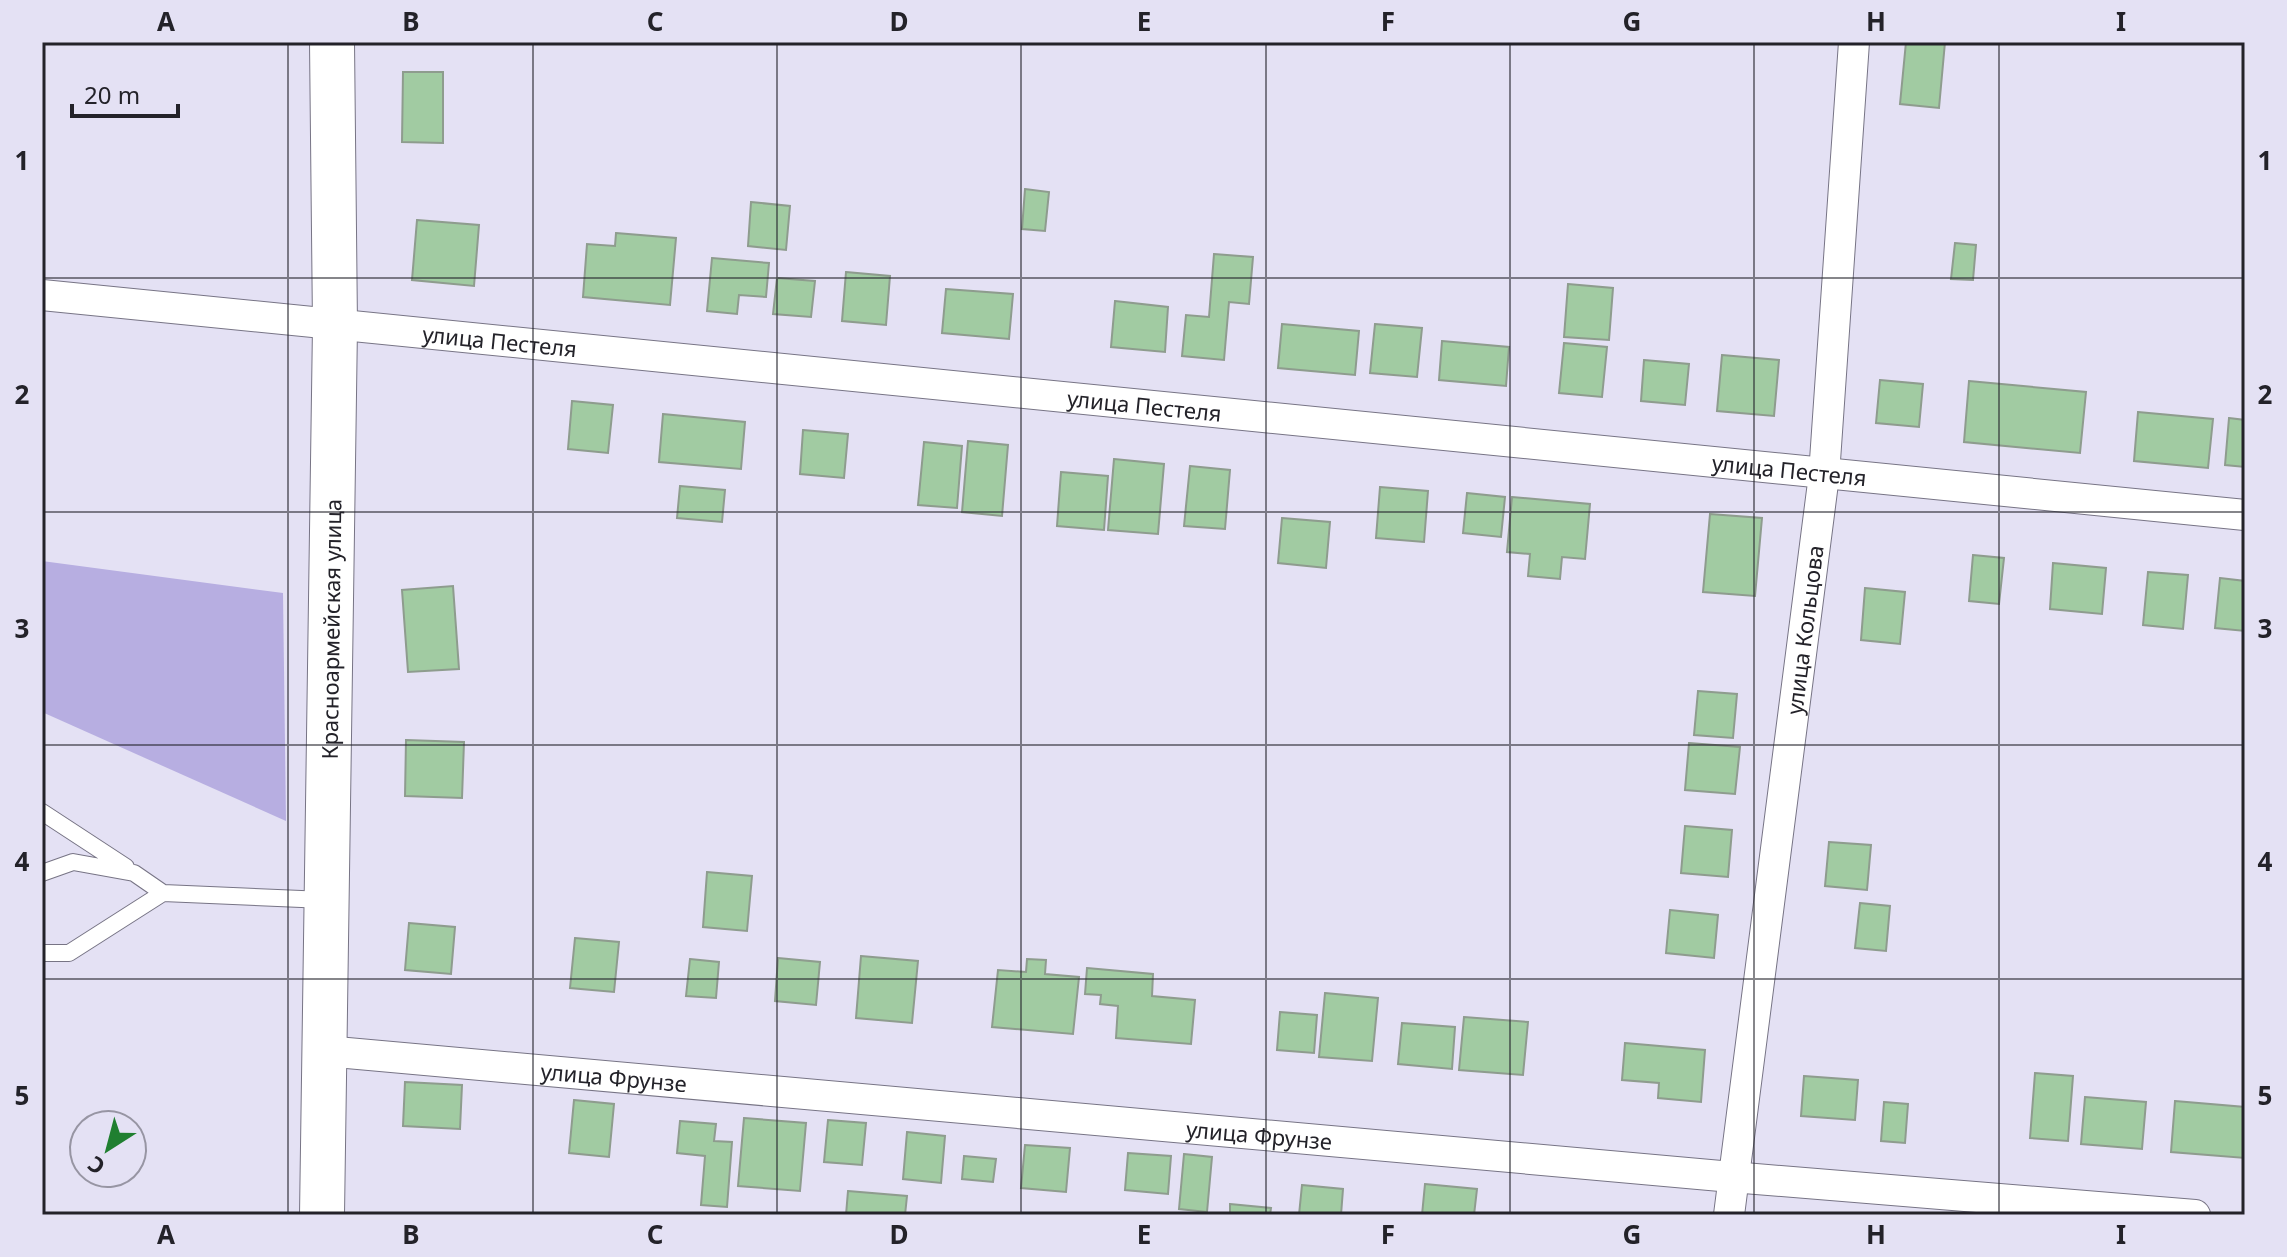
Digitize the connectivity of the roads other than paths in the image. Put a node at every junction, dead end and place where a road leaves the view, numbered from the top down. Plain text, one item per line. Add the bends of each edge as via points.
1 (332, 42) edge
2 (1854, 42) edge
3 (42, 295) edge
4 (335, 326) junction
5 (1824, 475) junction
6 (2245, 515) edge
7 (42, 812) edge
8 (42, 873) edge
9 (134, 873) junction
10 (163, 893) junction
11 (327, 900) junction
12 (42, 953) edge
13 (325, 1051) junction
14 (1732, 1177) junction
15 (322, 1215) edge
16 (1729, 1215) edge
17 (2195, 1215) edge

1 - 4 main road, Красноармейская улица
2 - 5 street, улица Кольцова
3 - 4 street, улица Пестеля
4 - 5 street, улица Пестеля
4 - 11 main road, Красноармейская улица
5 - 6 street, улица Пестеля
5 - 14 street, улица Кольцова
7 - 9 lane
8 - 9 lane via 73,862
9 - 10 lane
10 - 11 lane
10 - 12 lane via 69,953
11 - 13 main road, Красноармейская улица
13 - 14 street, улица Фрунзе
13 - 15 main road, Красноармейская улица
14 - 16 street, улица Кольцова
14 - 17 street, улица Фрунзе

